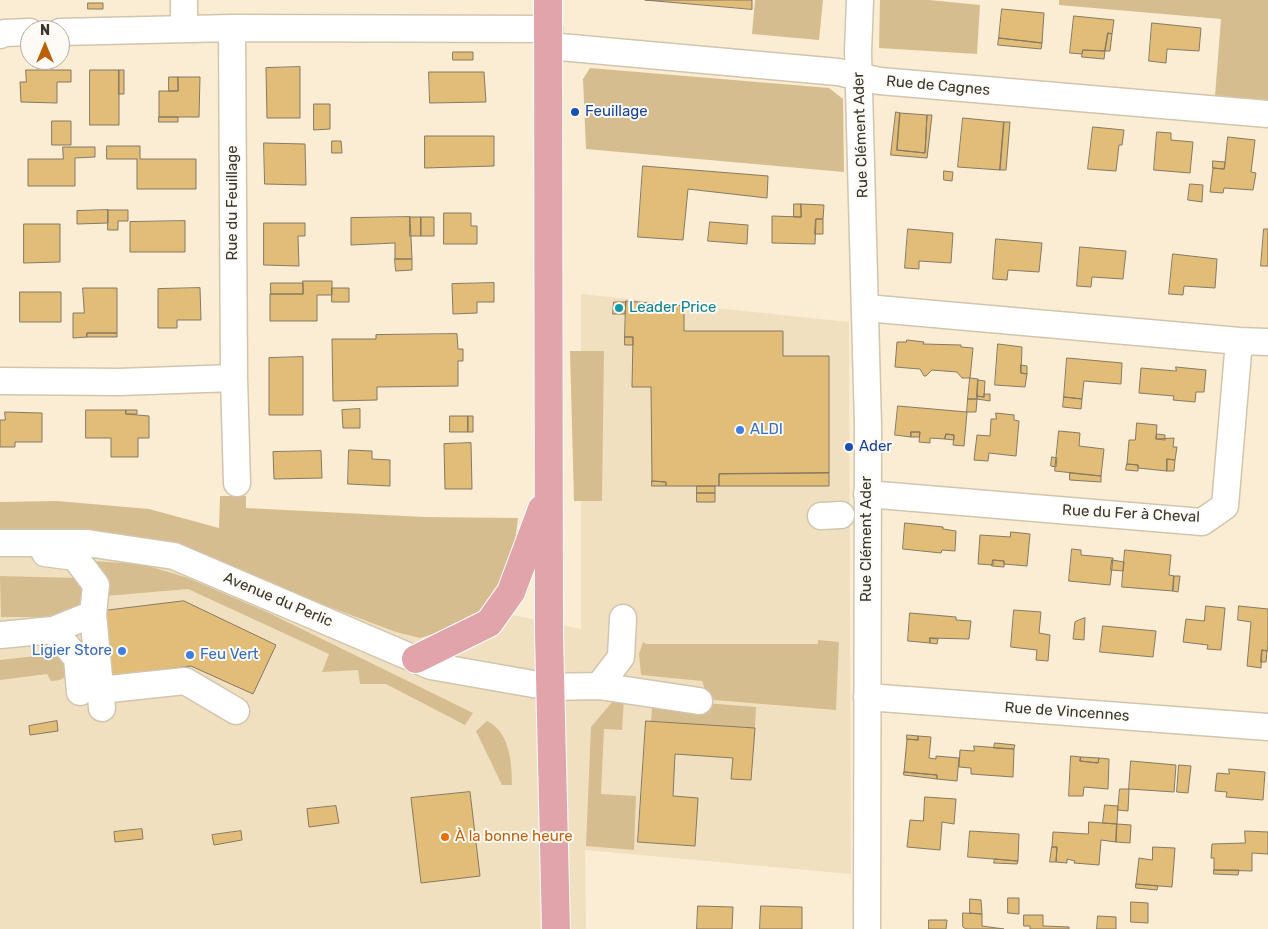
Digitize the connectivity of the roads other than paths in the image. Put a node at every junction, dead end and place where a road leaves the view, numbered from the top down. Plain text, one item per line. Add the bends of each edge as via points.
1 (184, 0) edge
2 (548, 0) edge
3 (860, 0) edge
4 (232, 28) junction
5 (184, 30) junction
6 (20, 32) edge
7 (70, 32) edge
8 (0, 36) edge
9 (549, 38) junction
10 (859, 77) junction
11 (1268, 114) edge
12 (866, 308) junction
13 (1239, 341) junction
14 (1268, 342) edge
15 (234, 378) junction
16 (0, 380) edge
17 (237, 483) dead end
18 (549, 488) junction
19 (867, 494) junction
20 (0, 542) edge
21 (0, 548) edge
22 (93, 614) junction
23 (623, 618) dead end
24 (53, 630) junction
25 (0, 634) edge
26 (416, 659) junction
27 (599, 686) junction
28 (550, 687) junction
29 (94, 697) junction
30 (866, 697) junction
31 (699, 701) dead end
32 (236, 711) dead end
33 (1268, 727) edge
34 (556, 929) edge
35 (867, 929) edge

1 - 5 street
2 - 9 main road
3 - 10 street, Rue Clément Ader
4 - 5 street
4 - 9 street
4 - 15 street, Rue du Feuillage
5 - 7 street
6 - 8 street
9 - 10 street, Rue de Cagnes
9 - 18 main road
10 - 11 street, Rue de Cagnes
10 - 12 street, Rue Clément Ader
12 - 13 street
12 - 19 street, Rue Clément Ader
13 - 14 street
13 - 19 street, Rue du Fer à Cheval via 1225,506 1202,522
15 - 16 street via 120,382
15 - 17 street, Rue du Feuillage
18 - 26 main road via 511,592 489,623
18 - 28 main road
19 - 30 street, Rue Clément Ader
20 - 26 street, Avenue du Perlic via 87,543 174,556
21 - 22 street via 75,557 96,585
22 - 24 street
22 - 29 street
23 - 27 street via 621,657
24 - 25 street
24 - 29 street via 77,658
26 - 28 street, Avenue du Perlic via 431,666
27 - 28 street, Avenue du Perlic
27 - 31 street, Avenue du Perlic
28 - 34 main road
29 - 32 street via 185,681
30 - 33 street, Rue de Vincennes
30 - 35 street, Rue Clément Ader

